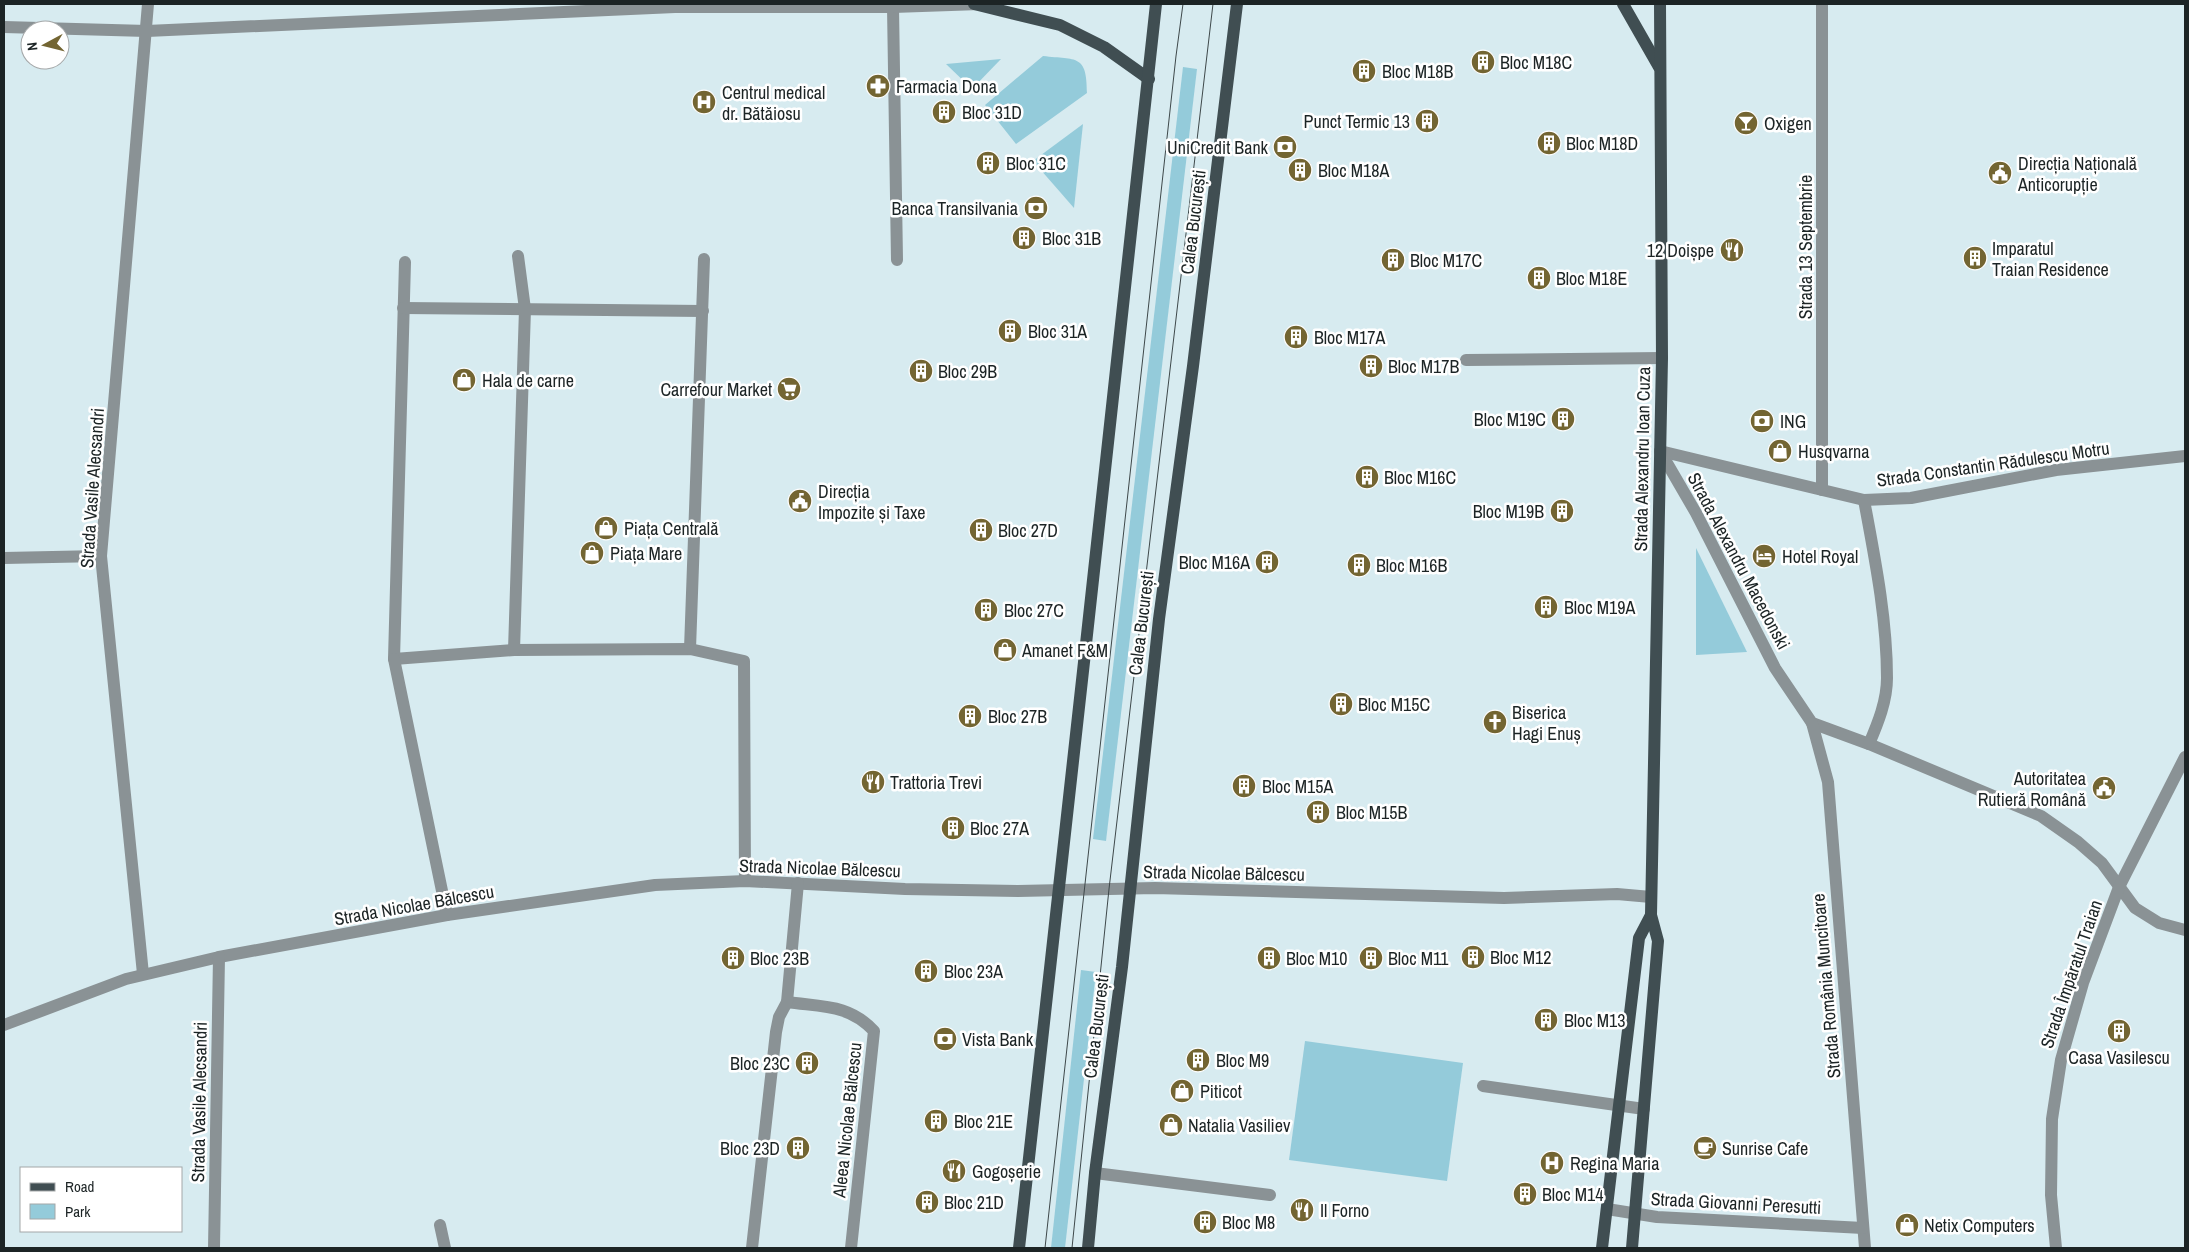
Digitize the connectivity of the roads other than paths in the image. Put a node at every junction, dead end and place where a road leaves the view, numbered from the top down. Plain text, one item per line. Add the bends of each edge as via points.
1 (148, 4) edge
2 (947, 4) edge
3 (974, 4) edge
4 (980, 4) edge
5 (1156, 4) edge
6 (1237, 4) edge
7 (1623, 4) edge
8 (1660, 4) edge
9 (1822, 4) edge
10 (893, 7) junction
11 (4, 26) edge
12 (147, 31) junction
13 (1660, 68) junction
14 (1149, 79) junction
15 (518, 256) dead end
16 (704, 259) dead end
17 (897, 260) dead end
18 (405, 262) dead end
19 (403, 308) junction
20 (525, 309) junction
21 (702, 310) junction
22 (1662, 358) junction
23 (1466, 360) dead end
24 (1660, 451) junction
25 (2185, 456) edge
26 (1822, 490) junction
27 (1864, 500) junction
28 (101, 556) junction
29 (4, 558) edge
30 (690, 649) junction
31 (514, 650) junction
32 (394, 659) junction
33 (1812, 723) junction
34 (1869, 744) junction
35 (2185, 757) edge
36 (745, 881) junction
37 (798, 883) junction
38 (2119, 887) junction
39 (1129, 889) junction
40 (1060, 891) junction
41 (1651, 896) junction
42 (1651, 915) junction
43 (447, 916) junction
44 (2185, 930) edge
45 (219, 957) junction
46 (143, 974) junction
47 (787, 1002) junction
48 (4, 1025) edge
49 (1483, 1086) dead end
50 (1618, 1106) junction
51 (1644, 1109) junction
52 (1095, 1173) junction
53 (1270, 1195) dead end
54 (1607, 1209) junction
55 (1635, 1214) junction
56 (440, 1225) dead end
57 (1863, 1228) junction
58 (214, 1248) edge
59 (445, 1248) edge
60 (752, 1248) edge
61 (851, 1248) edge
62 (1019, 1248) edge
63 (1088, 1248) edge
64 (1602, 1248) edge
65 (1632, 1248) edge
66 (1865, 1248) edge
67 (2056, 1248) edge

1 - 12 street, Strada Vasile Alecsandri
2 - 3 street
2 - 10 street
3 - 4 street
3 - 14 main road via 1060,25 1104,47
5 - 14 main road
6 - 39 main road, Calea București via 1159,619
7 - 13 main road
8 - 13 main road, Strada Alexandru Ioan Cuza
9 - 26 street, Strada 13 Septembrie
10 - 12 street via 675,7
10 - 17 street
11 - 12 street
12 - 28 street, Strada Vasile Alecsandri
13 - 22 main road, Strada Alexandru Ioan Cuza
14 - 40 main road
15 - 20 street
16 - 21 street
18 - 19 street
19 - 20 street
19 - 32 street
20 - 21 street
20 - 31 street
21 - 30 street
22 - 23 street
22 - 24 main road, Strada Alexandru Ioan Cuza
24 - 26 street, Strada Constantin Rădulescu Motru
24 - 33 street, Strada Alexandru Macedonski via 1696,513 1775,668
24 - 41 main road, Strada Alexandru Ioan Cuza
25 - 27 street, Strada Constantin Rădulescu Motru via 2056,470 1911,498
26 - 27 street, Strada Constantin Rădulescu Motru
27 - 34 street via 1879,587 1887,680 1881,716
28 - 29 street
28 - 46 street, Strada Vasile Alecsandri
30 - 31 street
30 - 36 street via 744,661
31 - 32 street
32 - 43 street
33 - 34 street
33 - 57 street, Strada România Muncitoare via 1828,782
34 - 38 street via 2040,816 2102,863
35 - 38 street, Strada Împăratul Traian
36 - 37 street, Strada Nicolae Bălcescu
36 - 43 street, Strada Nicolae Bălcescu via 656,885
37 - 40 street, Strada Nicolae Bălcescu via 905,889
37 - 47 street
38 - 44 street via 2135,908 2158,923
38 - 67 street, Strada Împăratul Traian via 2083,983 2061,1060 2052,1119 2051,1195
39 - 40 street, Strada Nicolae Bălcescu
39 - 41 street, Strada Nicolae Bălcescu via 1504,898
39 - 52 main road, Calea București
40 - 62 main road
41 - 42 main road, Strada Alexandru Ioan Cuza
42 - 50 main road, Strada Alexandru Ioan Cuza via 1638,938
42 - 51 main road, Strada Alexandru Ioan Cuza via 1658,941
43 - 45 street, Strada Nicolae Bălcescu
45 - 46 street, Strada Nicolae Bălcescu
45 - 58 street, Strada Vasile Alecsandri
46 - 48 street, Strada Nicolae Bălcescu
47 - 60 street via 776,1032
47 - 61 street, Aleea Nicolae Bălcescu via 848,1011 862,1018 874,1031
49 - 50 street
50 - 51 street
50 - 54 main road, Strada Alexandru Ioan Cuza
51 - 55 main road, Strada Alexandru Ioan Cuza
52 - 53 street
52 - 63 main road, Calea București
54 - 55 street, Strada Giovanni Peresutti
54 - 64 main road, Strada Alexandru Ioan Cuza
55 - 57 street, Strada Giovanni Peresutti
55 - 65 main road, Strada Alexandru Ioan Cuza
56 - 59 street
57 - 66 street, Strada România Muncitoare

